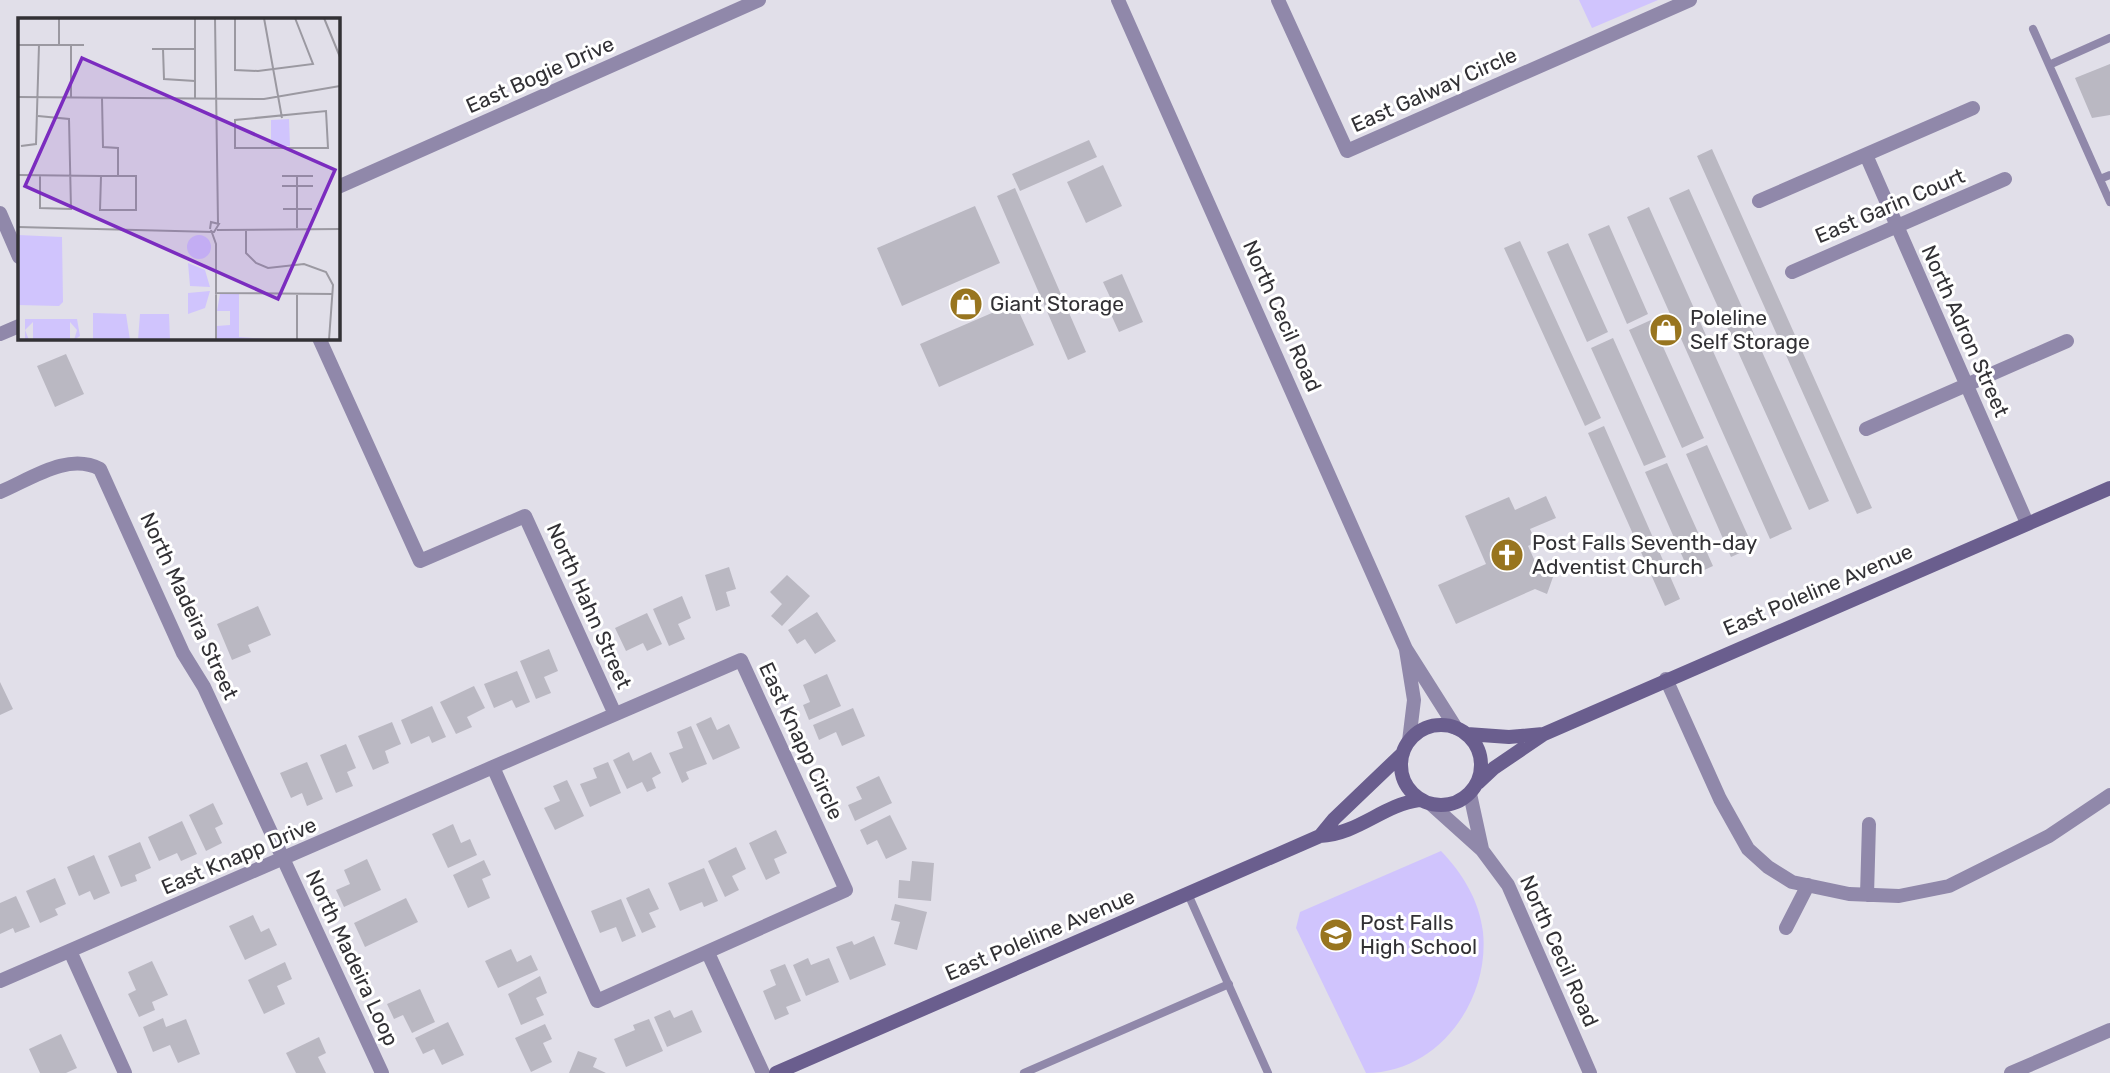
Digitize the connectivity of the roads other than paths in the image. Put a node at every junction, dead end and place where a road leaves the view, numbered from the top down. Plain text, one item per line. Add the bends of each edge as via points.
1 (759, 0) edge
2 (1118, 0) edge
3 (1278, 0) edge
4 (1690, 0) edge
5 (2034, 29) dead end
6 (2110, 38) edge
7 (2049, 65) junction
8 (1973, 108) dead end
9 (1866, 155) junction
10 (2110, 175) edge
11 (2005, 179) dead end
12 (2100, 179) junction
13 (340, 186) edge
14 (1759, 201) dead end
15 (2110, 202) edge
16 (0, 213) edge
17 (1897, 226) junction
18 (18, 255) edge
19 (1792, 272) dead end
20 (18, 326) edge
21 (0, 334) edge
22 (320, 340) edge
23 (2067, 341) dead end
24 (1966, 385) junction
25 (1866, 429) dead end
26 (2110, 488) edge
27 (0, 492) edge
28 (2027, 523) junction
29 (1406, 649) junction
30 (1666, 679) junction
31 (614, 712) junction
32 (1461, 731) junction
33 (1544, 733) junction
34 (1406, 747) junction
35 (493, 767) junction
36 (1474, 788) junction
37 (2110, 795) edge
38 (1426, 802) junction
39 (1869, 824) dead end
40 (1320, 836) junction
41 (1482, 850) junction
42 (283, 860) junction
43 (1808, 885) junction
44 (1188, 894) junction
45 (1867, 895) junction
46 (1786, 928) dead end
47 (70, 951) junction
48 (708, 953) junction
49 (0, 981) edge
50 (1229, 984) junction
51 (2110, 1030) edge
52 (125, 1073) edge
53 (382, 1073) edge
54 (763, 1073) edge
55 (776, 1073) edge
56 (1024, 1073) edge
57 (1268, 1073) edge
58 (1590, 1073) edge
59 (2011, 1073) edge

1 - 13 street, East Bogie Drive
2 - 29 street, North Cecil Road
3 - 4 street, East Galway Circle via 1347,151
5 - 7 lane
6 - 7 lane
7 - 12 lane
8 - 9 street
9 - 14 street
9 - 17 street, North Adron Street
10 - 12 lane
11 - 17 street, East Garin Court
12 - 15 lane
16 - 18 street
17 - 19 street, East Garin Court
17 - 24 street, North Adron Street
20 - 21 street
22 - 31 street, North Hahn Street via 420,561 526,516
23 - 24 street
24 - 25 street
24 - 28 street, North Adron Street
26 - 28 main road, East Poleline Avenue
27 - 42 street, North Madeira Street via 72,461 100,468
28 - 30 main road, East Poleline Avenue
29 - 32 street, North Cecil Road
29 - 34 street, North Cecil Road via 1414,700
30 - 33 main road, East Poleline Avenue
30 - 43 street via 1748,849 1784,877
31 - 35 street, East Knapp Circle
31 - 48 street, East Knapp Circle via 741,660 846,890
32 - 33 main road, East Poleline Avenue via 1509,737
32 - 34 main road via 1430,727
32 - 36 main road via 1480,756
33 - 36 main road, East Poleline Avenue
34 - 38 main road via 1403,778
34 - 40 main road, East Poleline Avenue
35 - 42 street, East Knapp Drive
35 - 48 street, East Knapp Circle via 597,1001
36 - 38 main road via 1446,806
36 - 41 street, North Cecil Road via 1474,825
37 - 45 street via 2049,836 1949,886 1899,896
38 - 40 main road, East Poleline Avenue via 1402,802 1352,830
38 - 41 street, North Cecil Road
39 - 45 street
40 - 44 main road, East Poleline Avenue
41 - 58 street, North Cecil Road via 1512,893
42 - 47 street, East Knapp Drive
42 - 53 street, North Madeira Loop
43 - 45 street
43 - 46 street
44 - 50 lane
44 - 55 main road, East Poleline Avenue
47 - 49 street, East Knapp Drive
47 - 52 street
48 - 54 street
50 - 56 lane
50 - 57 lane
51 - 59 street

